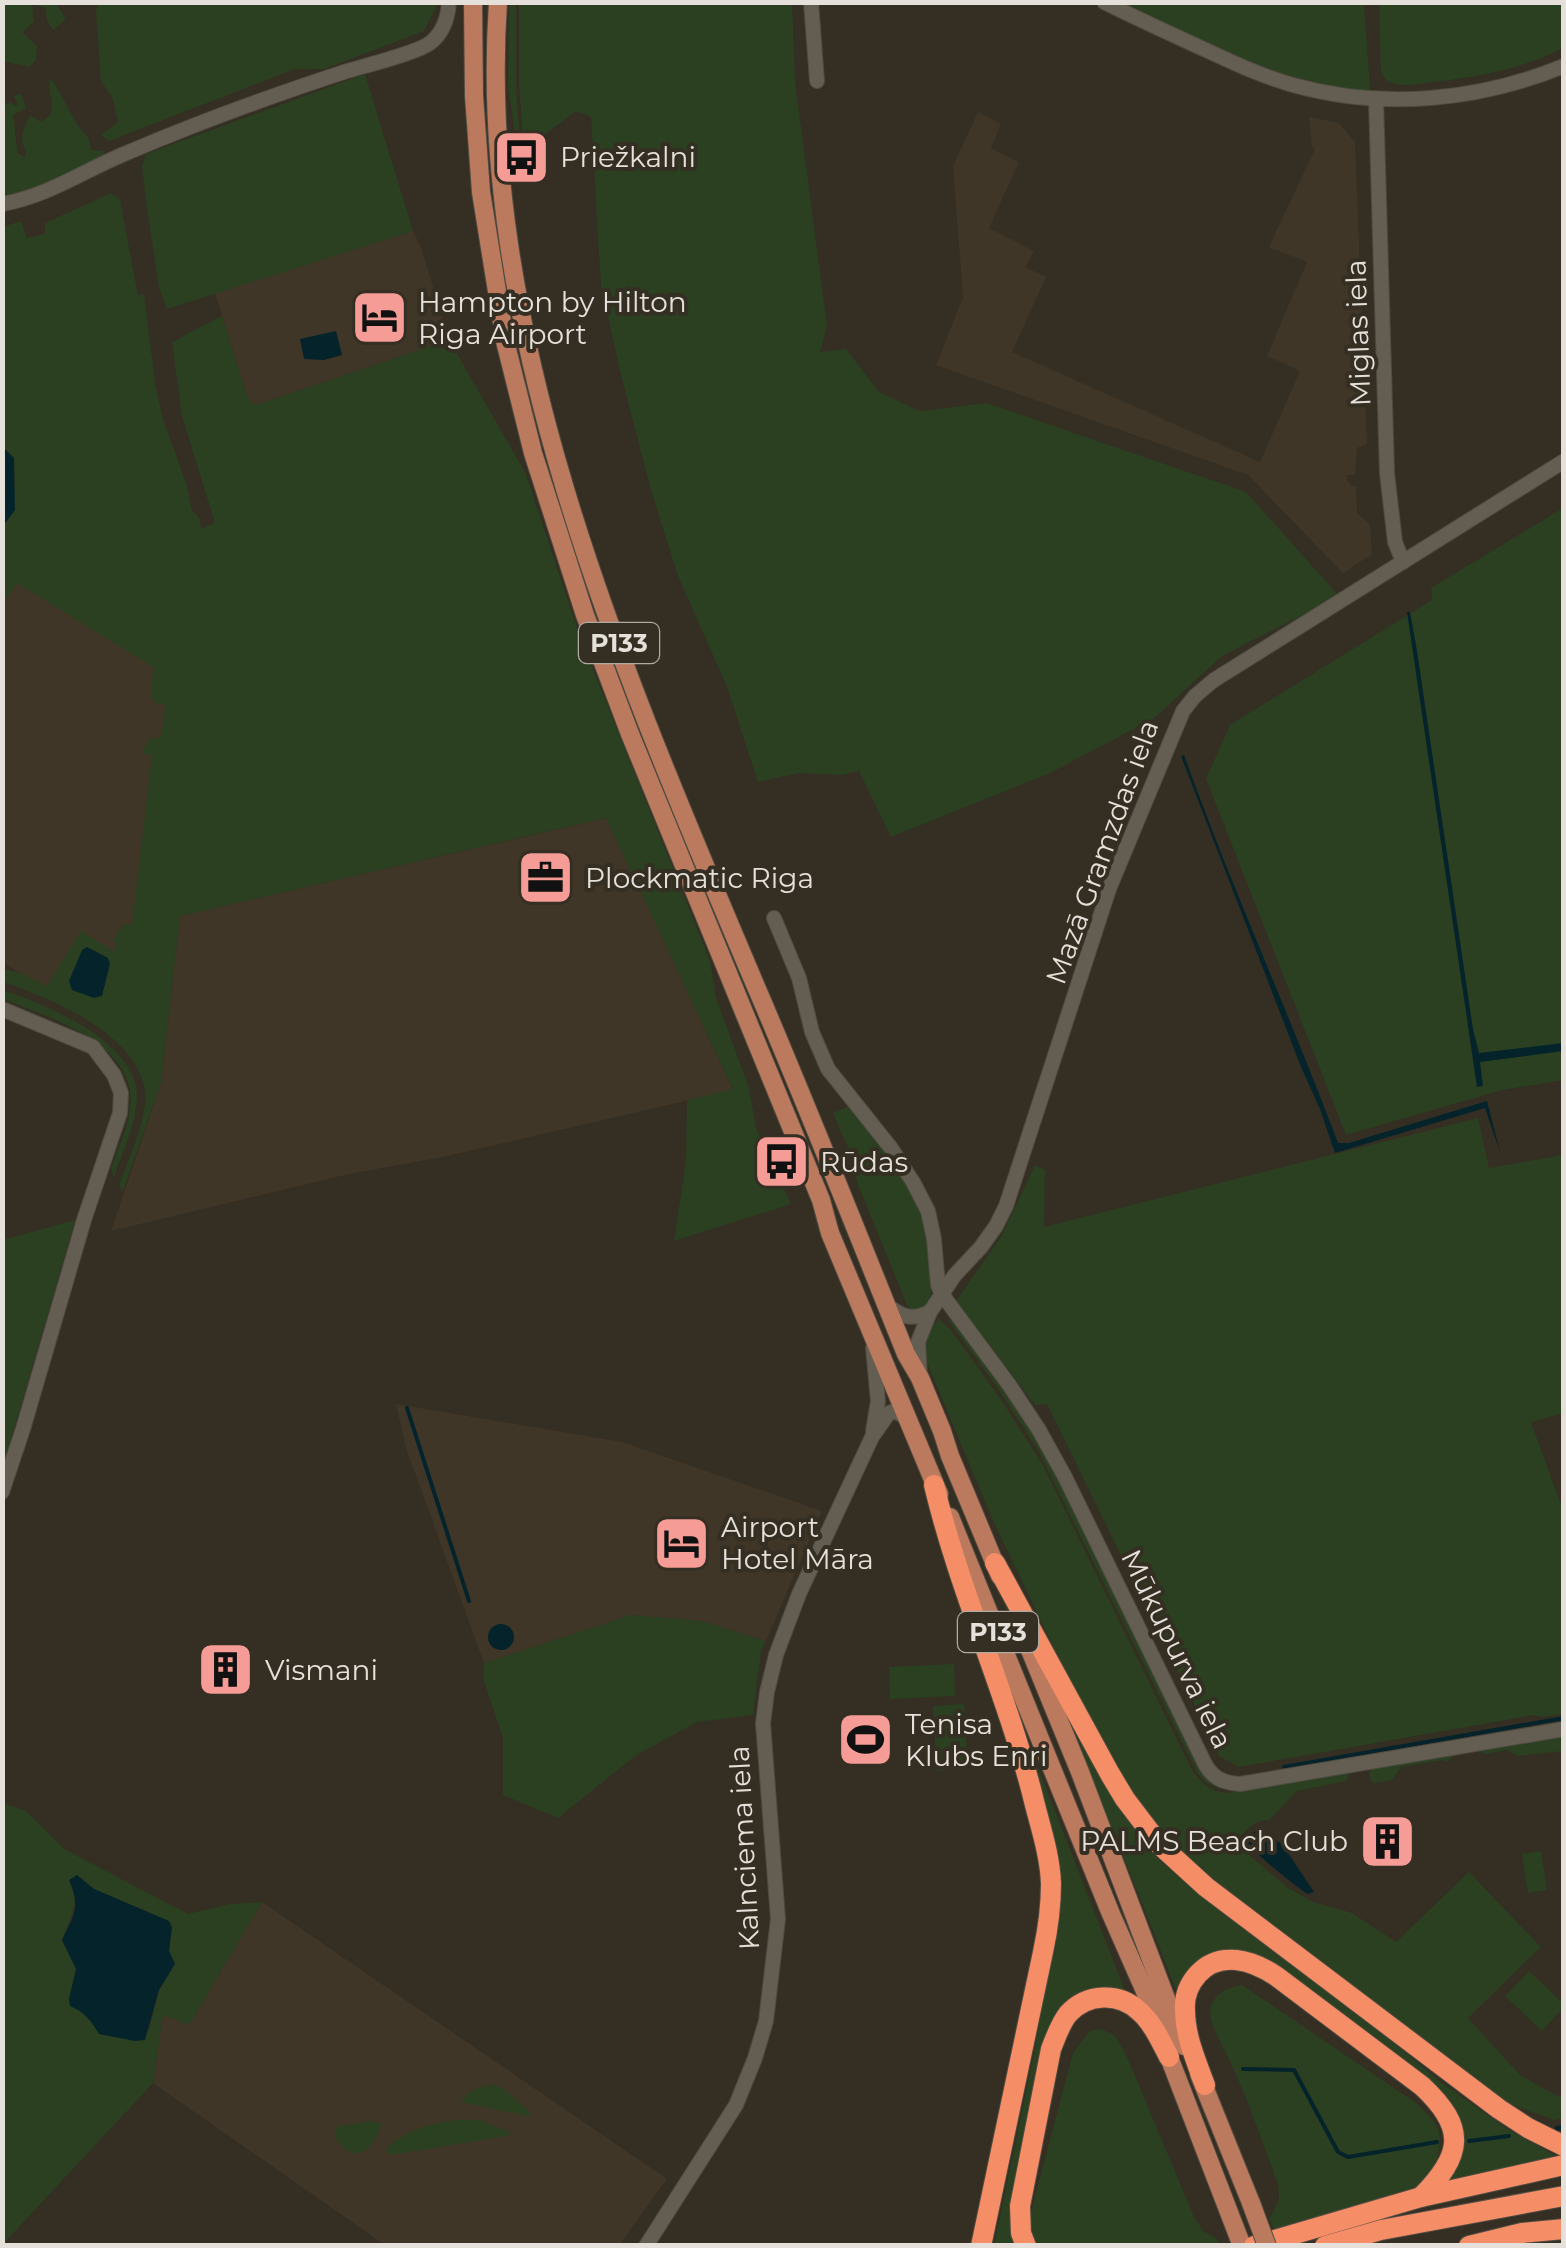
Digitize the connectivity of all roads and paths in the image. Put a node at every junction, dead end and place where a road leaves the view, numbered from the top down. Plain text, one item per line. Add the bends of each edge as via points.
1 (449, 2) edge
2 (473, 2) edge
3 (498, 2) edge
4 (812, 2) edge
5 (1104, 2) edge
6 (1564, 66) edge
7 (817, 81) dead end
8 (1376, 100) junction
9 (2, 204) edge
10 (1564, 461) edge
11 (1402, 562) junction
12 (774, 918) dead end
13 (2, 1009) edge
14 (941, 1293) junction
15 (886, 1305) junction
16 (930, 1312) junction
17 (872, 1330) junction
18 (920, 1378) junction
19 (906, 1417) junction
20 (872, 1437) junction
21 (934, 1485) junction
22 (2, 1492) edge
23 (994, 1563) junction
24 (1564, 1729) edge
25 (1169, 2057) junction
26 (1205, 2085) junction
27 (1564, 2146) edge
28 (1564, 2165) edge
29 (1564, 2196) edge
30 (1421, 2197) junction
31 (1564, 2228) edge
32 (646, 2246) edge
33 (981, 2246) edge
34 (1026, 2246) edge
35 (1242, 2246) edge
36 (1254, 2246) edge
37 (1268, 2246) edge
38 (1325, 2246) edge
39 (1469, 2246) edge

1 - 9 street via 445,24 428,45 226,114
2 - 17 main road, P133 via 481,192 504,341 533,453 630,734
3 - 15 main road, P133 via 495,89 506,225 557,459 649,727
4 - 7 street
5 - 8 street via 1266,76
6 - 8 street via 1478,92
8 - 11 street, Miglas iela via 1388,472
10 - 11 street, Mazā Gramzdas iela
11 - 14 street, Mazā Gramzdas iela via 1214,680 1183,710 1109,889 1006,1206
12 - 14 street via 828,1069 890,1148 928,1211
13 - 22 street via 93,1047 121,1093
14 - 16 street, Mazā Gramzdas iela
14 - 24 street, Mūkupurva iela via 1039,1430 1218,1779 1240,1784
15 - 16 street via 912,1318
15 - 18 main road, P133
16 - 18 street, Mazā Gramzdas iela via 918,1342
17 - 19 main road, P133
17 - 20 street, Kalnciema iela via 878,1402
18 - 23 main road, P133
19 - 20 street via 890,1413
19 - 21 main road, P133
20 - 32 street, Kalnciema iela via 799,1594 767,1692 763,1723 778,1919 756,2058 736,2105
21 - 25 main road, P133
21 - 33 highway via 1024,1764 1051,1882 1049,1921
23 - 26 main road, P133
23 - 27 highway via 1110,1774 1170,1855 1499,2109
25 - 34 highway via 1147,2018 1121,2000 1088,2000 1069,2014 1051,2049 1020,2206
25 - 35 main road, P133
26 - 30 highway via 1187,2034 1188,1990 1209,1964 1259,1966 1440,2103 1456,2140 1439,2179
26 - 37 main road, P133, bridge
28 - 30 highway
29 - 38 highway
30 - 36 highway
31 - 39 highway

